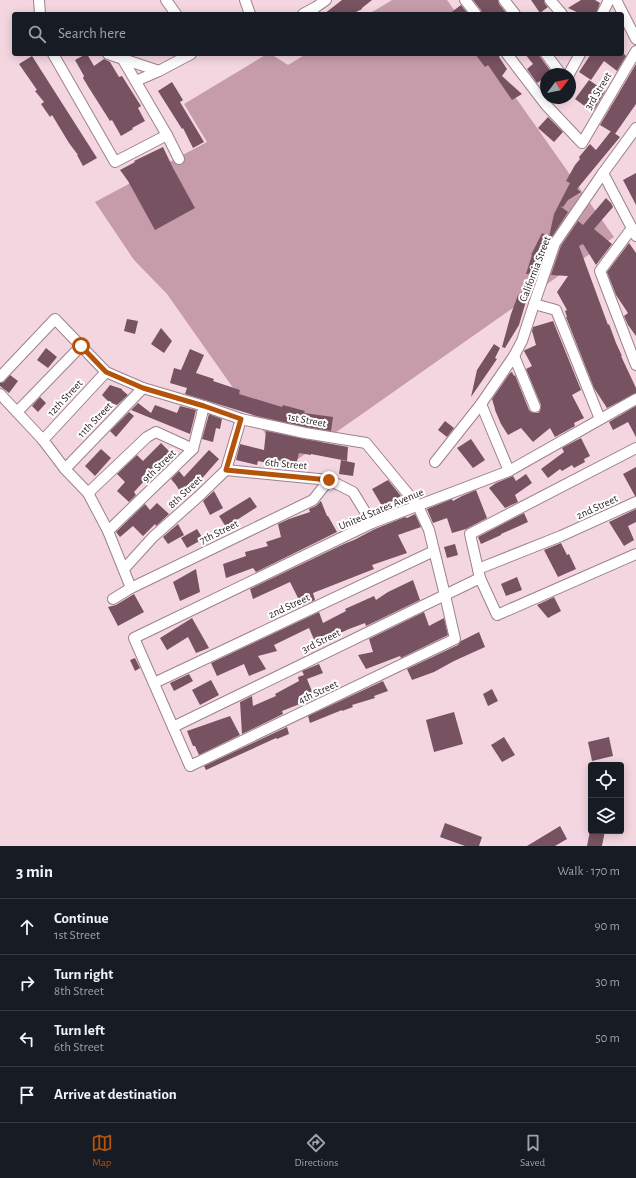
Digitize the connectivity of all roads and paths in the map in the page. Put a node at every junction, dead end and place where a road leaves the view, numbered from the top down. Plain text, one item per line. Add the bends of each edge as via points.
1 (38, 0) edge
2 (166, 0) edge
3 (245, 0) edge
4 (326, 0) edge
5 (465, 0) edge
6 (504, 0) edge
7 (550, 0) edge
8 (559, 0) edge
9 (609, 0) edge
10 (616, 0) edge
11 (315, 4) edge
12 (40, 12) edge
13 (175, 12) edge
14 (249, 12) edge
15 (306, 12) edge
16 (474, 12) edge
17 (513, 12) edge
18 (560, 12) edge
19 (564, 12) edge
20 (603, 12) edge
21 (622, 12) edge
22 (624, 16) edge
23 (636, 39) edge
24 (636, 51) edge
25 (54, 56) edge
26 (115, 56) edge
27 (187, 56) edge
28 (509, 56) edge
29 (548, 56) edge
30 (579, 56) edge
31 (122, 58) junction
32 (556, 68) edge
33 (572, 68) edge
34 (159, 71) junction
35 (136, 81) junction
36 (540, 92) edge
37 (551, 104) edge
38 (635, 132) edge
39 (167, 136) junction
40 (179, 159) dead end
41 (603, 173) junction
42 (634, 232) edge
43 (534, 304) junction
44 (81, 346) junction
45 (514, 356) junction
46 (636, 365) edge
47 (106, 372) junction
48 (0, 377) edge
49 (143, 388) junction
50 (0, 394) edge
51 (636, 399) edge
52 (481, 404) junction
53 (204, 406) junction
54 (535, 407) dead end
55 (17, 412) junction
56 (241, 419) junction
57 (600, 420) junction
58 (43, 440) junction
59 (636, 448) edge
60 (193, 449) junction
61 (435, 462) dead end
62 (65, 469) junction
63 (226, 470) junction
64 (509, 471) junction
65 (329, 480) junction
66 (88, 493) junction
67 (636, 502) edge
68 (418, 506) junction
69 (372, 523) junction
70 (108, 531) junction
71 (434, 551) junction
72 (636, 554) edge
73 (124, 569) junction
74 (479, 574) junction
75 (131, 588) junction
76 (445, 595) junction
77 (113, 599) dead end
78 (455, 640) joint
79 (154, 683) junction
80 (173, 727) junction

1 - 12 street
2 - 13 street
3 - 14 street
4 - 11 street
5 - 16 street
6 - 17 street
7 - 18 street
8 - 19 street
9 - 20 street
10 - 21 street
11 - 15 street
22 - 23 street
24 - 37 street, 3rd Street via 582,142
25 - 39 street via 115,162
26 - 31 street
27 - 34 street
28 - 36 street
29 - 32 street
30 - 33 street
31 - 34 street
31 - 35 street
34 - 35 street
35 - 39 street
38 - 41 street, California Street
39 - 40 street
41 - 42 street
41 - 43 street, California Street via 555,243
42 - 46 street via 600,271
43 - 45 street, California Street via 522,341
43 - 57 street via 556,310
44 - 47 street, 1st Street
44 - 48 street, 1st Street via 55,319
44 - 55 street
45 - 52 street, California Street
45 - 54 street
47 - 49 street, 1st Street
47 - 58 street, 12th Street
49 - 53 street, 1st Street
49 - 62 street, 11th Street
50 - 55 street
51 - 57 street, United States Avenue
52 - 61 street, California Street
52 - 64 street
53 - 56 street, 1st Street
53 - 60 street, 9th Street
55 - 58 street
56 - 63 street, 8th Street
56 - 68 street, 1st Street via 366,443
57 - 64 street, United States Avenue
58 - 62 street
59 - 74 street via 470,534
60 - 66 street via 156,432 147,437
60 - 70 street, 9th Street
62 - 66 street
63 - 65 street, 6th Street
63 - 73 street, 8th Street via 153,537
64 - 68 street, United States Avenue
65 - 69 street, 6th Street via 354,492
65 - 75 street, 7th Street via 313,500
66 - 70 street
67 - 74 street, 2nd Street
68 - 69 street, United States Avenue
68 - 71 street, 1st Street via 429,530
69 - 79 street, United States Avenue via 134,638
70 - 73 street
71 - 76 street, 1st Street
71 - 79 street, 2nd Street
72 - 74 street via 498,615
73 - 75 street
74 - 76 street, 3rd Street
75 - 77 street, 7th Street
76 - 78 street, 1st Street
76 - 80 street, 3rd Street
78 - 80 street, 4th Street via 190,766
79 - 80 street

